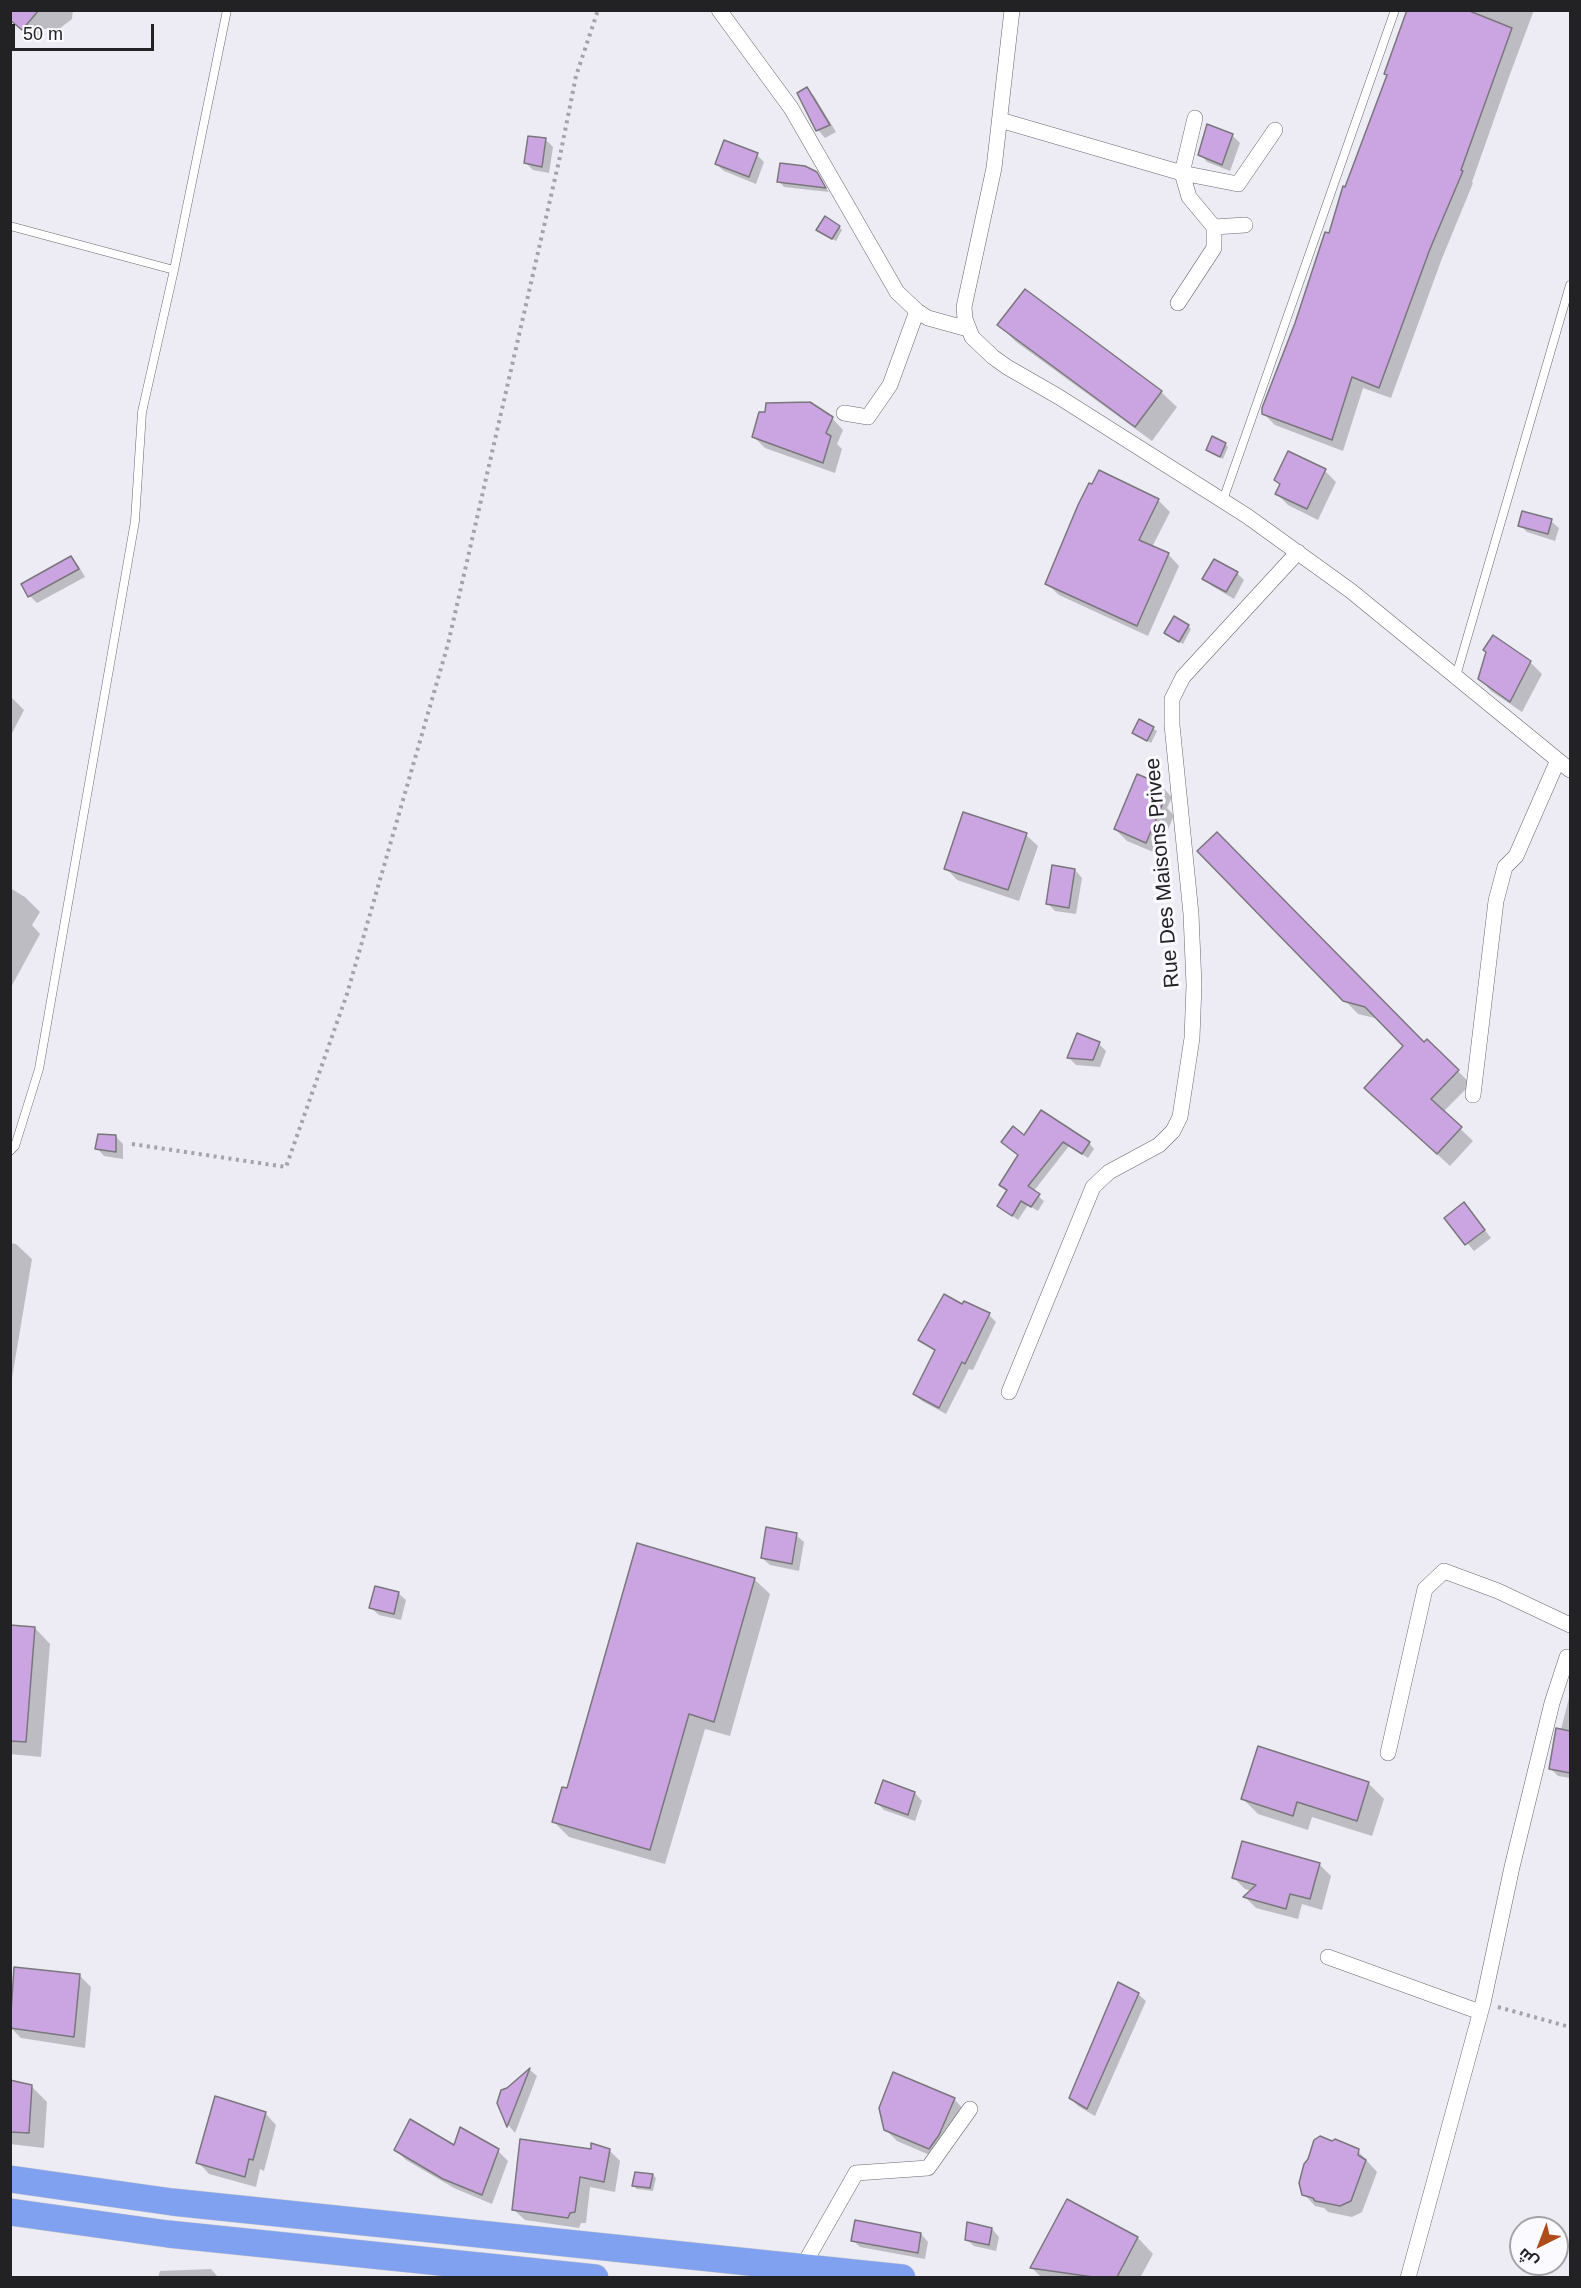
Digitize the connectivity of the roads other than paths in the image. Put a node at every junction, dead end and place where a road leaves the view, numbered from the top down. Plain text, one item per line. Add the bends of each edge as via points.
1 (227, 10) edge
2 (719, 10) edge
3 (1012, 10) edge
4 (1395, 10) edge
5 (1195, 118) dead end
6 (1000, 120) junction
7 (1275, 130) dead end
8 (1182, 173) junction
9 (1245, 225) dead end
10 (10, 226) edge
11 (1214, 227) junction
12 (174, 270) junction
13 (1570, 285) edge
14 (1178, 303) dead end
15 (917, 311) junction
16 (968, 329) junction
17 (844, 412) dead end
18 (1223, 500) junction
19 (1298, 552) junction
20 (1456, 676) junction
21 (1558, 760) junction
22 (1570, 770) edge
23 (1473, 1095) dead end
24 (10, 1151) edge
25 (1009, 1392) dead end
26 (1570, 1625) edge
27 (1570, 1658) edge
28 (1388, 1753) dead end
29 (1328, 1957) dead end
30 (1481, 2008) junction
31 (970, 2109) dead end
32 (10, 2179) edge
33 (10, 2212) edge
34 (803, 2266) junction
35 (595, 2277) edge
36 (902, 2277) edge
37 (1408, 2277) edge

1 - 12 lane
2 - 15 street via 790,108 889,279
3 - 6 street
4 - 18 lane
5 - 8 street
6 - 8 street
6 - 16 street via 964,307
7 - 8 street via 1238,184
8 - 11 street via 1189,197
9 - 11 street
10 - 12 lane
11 - 14 street via 1214,248
12 - 24 lane via 142,412 135,521 39,1069 15,1146
13 - 20 lane
15 - 16 street via 940,323
15 - 17 street via 890,385 868,417
16 - 18 street via 981,347 1007,367
18 - 19 street
19 - 20 street
19 - 25 street, Rue Des Maisons Privee via 1183,677 1172,699 1193,963 1192,1038 1180,1117 1159,1145 1109,1172 1093,1187
20 - 21 street
21 - 22 street
21 - 23 street via 1516,856 1505,867 1499,890
26 - 28 street via 1444,1571 1425,1589
27 - 30 street via 1566,1657 1552,1703
29 - 30 street
30 - 37 street
31 - 34 street via 928,2168 856,2173
32 - 34 highway via 171,2202
33 - 35 highway via 168,2234
34 - 36 highway

